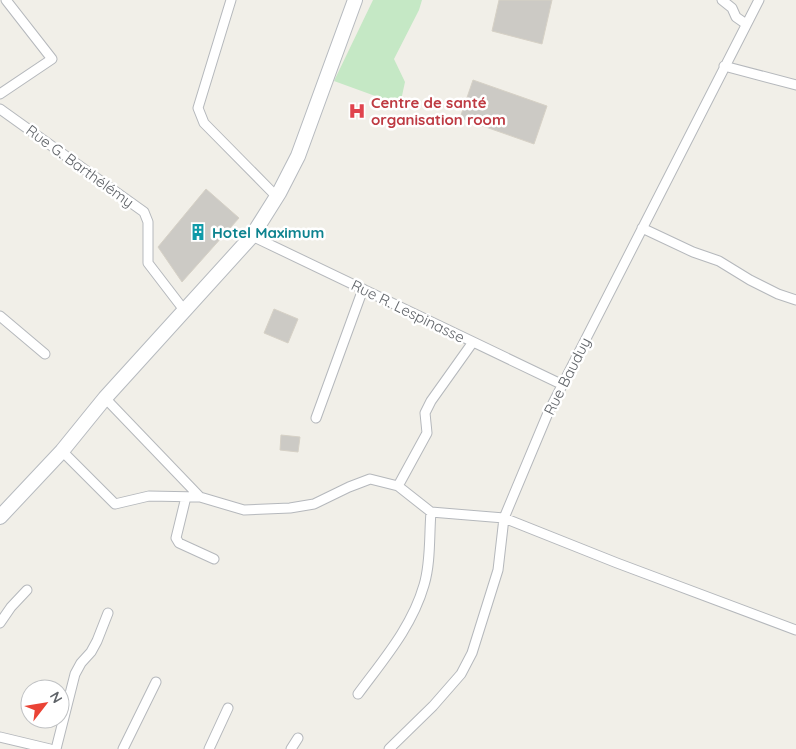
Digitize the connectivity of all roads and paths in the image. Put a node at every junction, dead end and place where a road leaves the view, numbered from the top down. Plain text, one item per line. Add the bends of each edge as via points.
1 (6, 0) edge
2 (231, 0) edge
3 (355, 0) edge
4 (722, 0) edge
5 (759, 0) edge
6 (746, 24) junction
7 (724, 66) junction
8 (796, 85) edge
9 (0, 94) edge
10 (0, 109) edge
11 (277, 197) junction
12 (642, 228) junction
13 (252, 236) junction
14 (363, 289) junction
15 (796, 300) edge
16 (184, 310) junction
17 (0, 316) edge
18 (473, 342) junction
19 (45, 354) dead end
20 (563, 385) junction
21 (105, 398) junction
22 (316, 418) dead end
23 (62, 451) junction
24 (398, 486) junction
25 (186, 496) junction
26 (200, 497) junction
27 (431, 512) junction
28 (0, 517) edge
29 (504, 518) junction
30 (214, 559) dead end
31 (27, 590) dead end
32 (108, 613) dead end
33 (0, 623) edge
34 (796, 630) edge
35 (156, 682) dead end
36 (358, 694) dead end
37 (228, 708) dead end
38 (0, 737) edge
39 (298, 738) dead end
40 (50, 749) edge
41 (56, 749) edge
42 (123, 749) edge
43 (208, 749) edge
44 (291, 749) edge
45 (389, 749) edge

1 - 9 street via 52,59
2 - 11 street via 198,108 204,123
3 - 11 main road via 298,156
4 - 6 street
5 - 6 street, Rue Bauduy
6 - 7 street, Rue Bauduy
7 - 8 street
7 - 12 street, Rue Bauduy
10 - 16 street, Rue G. Barthélémy via 144,212 148,222 148,263
11 - 13 main road
12 - 15 street
12 - 20 street, Rue Bauduy
13 - 14 street, Rue R. Lespinasse
13 - 16 main road
14 - 18 street, Rue R. Lespinasse
14 - 22 street
16 - 21 main road
17 - 19 street
18 - 20 street, Rue R. Lespinasse
18 - 24 street via 431,401 425,413 427,433
20 - 29 street, Rue Bauduy
21 - 23 main road
21 - 26 street
23 - 25 street via 115,504 149,496
23 - 28 main road
24 - 26 street via 370,479 314,504 290,508 244,510
24 - 27 street
25 - 26 street
25 - 30 street via 176,538 179,543
27 - 29 street
27 - 36 street via 424,584 414,611 397,642
29 - 34 street
29 - 45 street, Rue Bauduy via 498,570 472,653 461,674
31 - 33 street
32 - 41 street via 97,641 75,674
35 - 42 street
37 - 43 street
38 - 40 street
39 - 44 street

